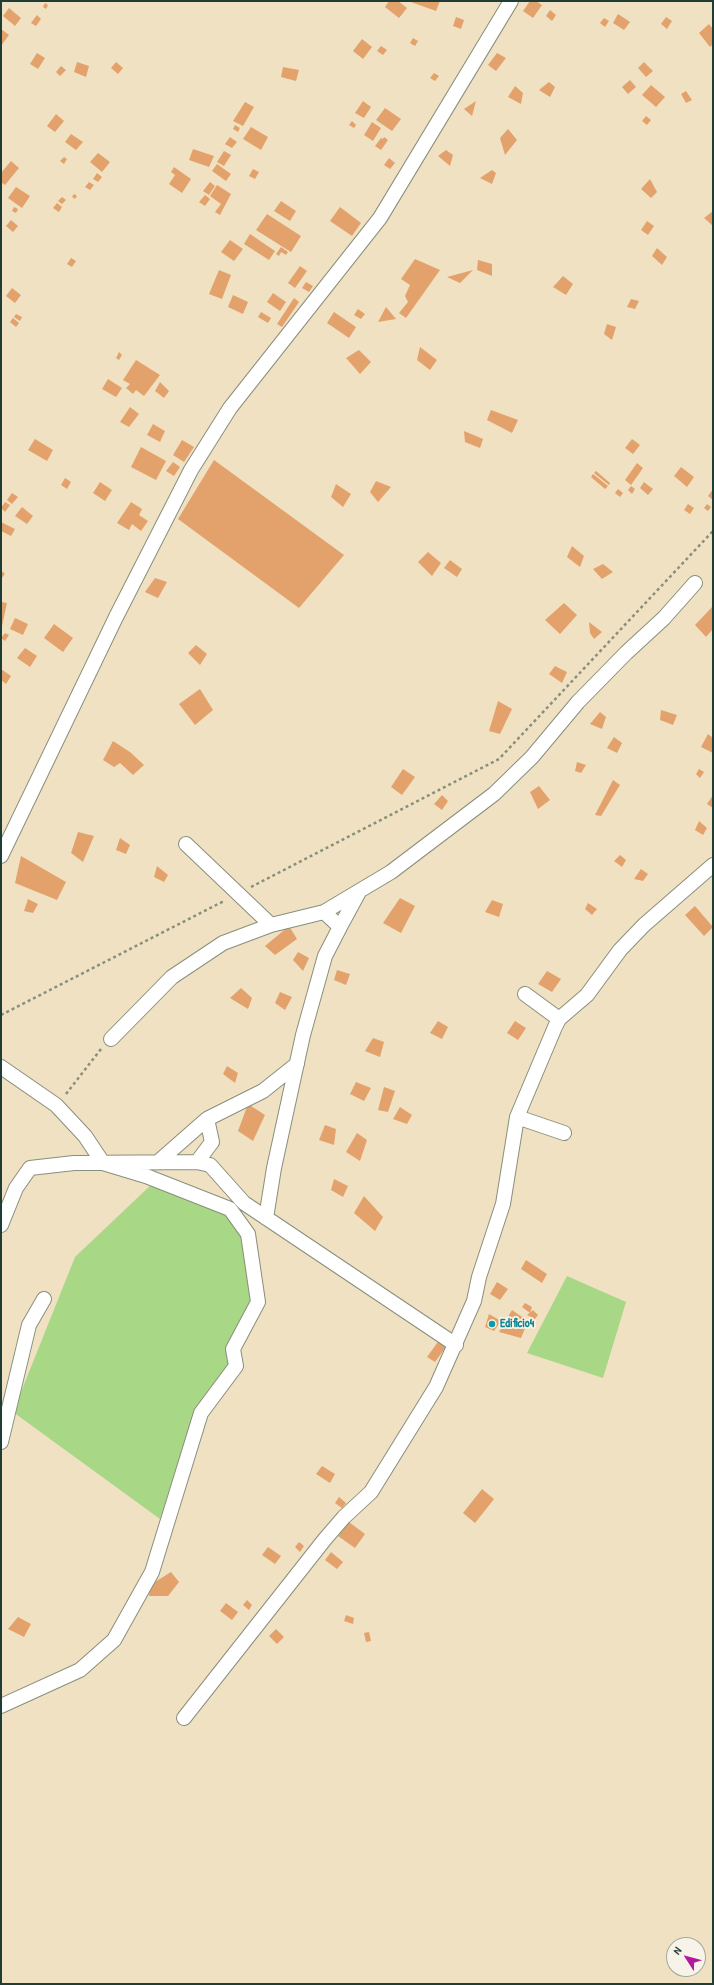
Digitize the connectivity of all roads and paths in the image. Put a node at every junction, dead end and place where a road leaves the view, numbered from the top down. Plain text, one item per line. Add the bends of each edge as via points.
1 (511, 1) edge
2 (713, 531) edge
3 (695, 583) dead end
4 (186, 844) dead end
5 (1, 856) edge
6 (713, 865) edge
7 (359, 891) junction
8 (237, 894) junction
9 (324, 912) junction
10 (271, 925) junction
11 (340, 927) junction
12 (525, 994) dead end
13 (1, 1015) edge
14 (559, 1019) junction
15 (111, 1039) joint
16 (297, 1064) junction
17 (1, 1067) edge
18 (56, 1105) junction
19 (517, 1117) junction
20 (207, 1119) junction
21 (564, 1133) dead end
22 (158, 1162) junction
23 (197, 1162) junction
24 (103, 1163) junction
25 (266, 1218) junction
26 (1, 1225) edge
27 (44, 1299) dead end
28 (456, 1345) junction
29 (1, 1442) edge
30 (1, 1706) edge
31 (184, 1718) dead end

1 - 5 street via 380,218 230,408 192,470 116,617
2 - 8 path via 499,759
3 - 7 street via 664,618 578,702 532,757 494,794 391,872
4 - 8 street
6 - 14 street via 644,925 620,950 587,995
7 - 9 street
7 - 11 street
8 - 10 street
8 - 13 path
9 - 10 street
9 - 11 street
10 - 15 street via 223,943 172,977
11 - 16 street via 325,956
12 - 14 street
14 - 19 street
15 - 18 path
16 - 20 street via 263,1091
16 - 25 street via 274,1168
17 - 18 street
18 - 24 street via 85,1136
19 - 21 street
19 - 28 street via 500,1216 479,1277 474,1301
20 - 22 street
20 - 23 street via 212,1142
22 - 23 street
22 - 24 street
23 - 25 street via 210,1165 244,1203
24 - 26 street via 30,1168 16,1188
24 - 30 street via 146,1176 230,1209 248,1234 258,1302 233,1348 236,1366 201,1413 152,1572 114,1640 80,1670
25 - 28 street
27 - 29 street via 29,1325
28 - 31 street via 436,1387 372,1492 344,1517 325,1539

